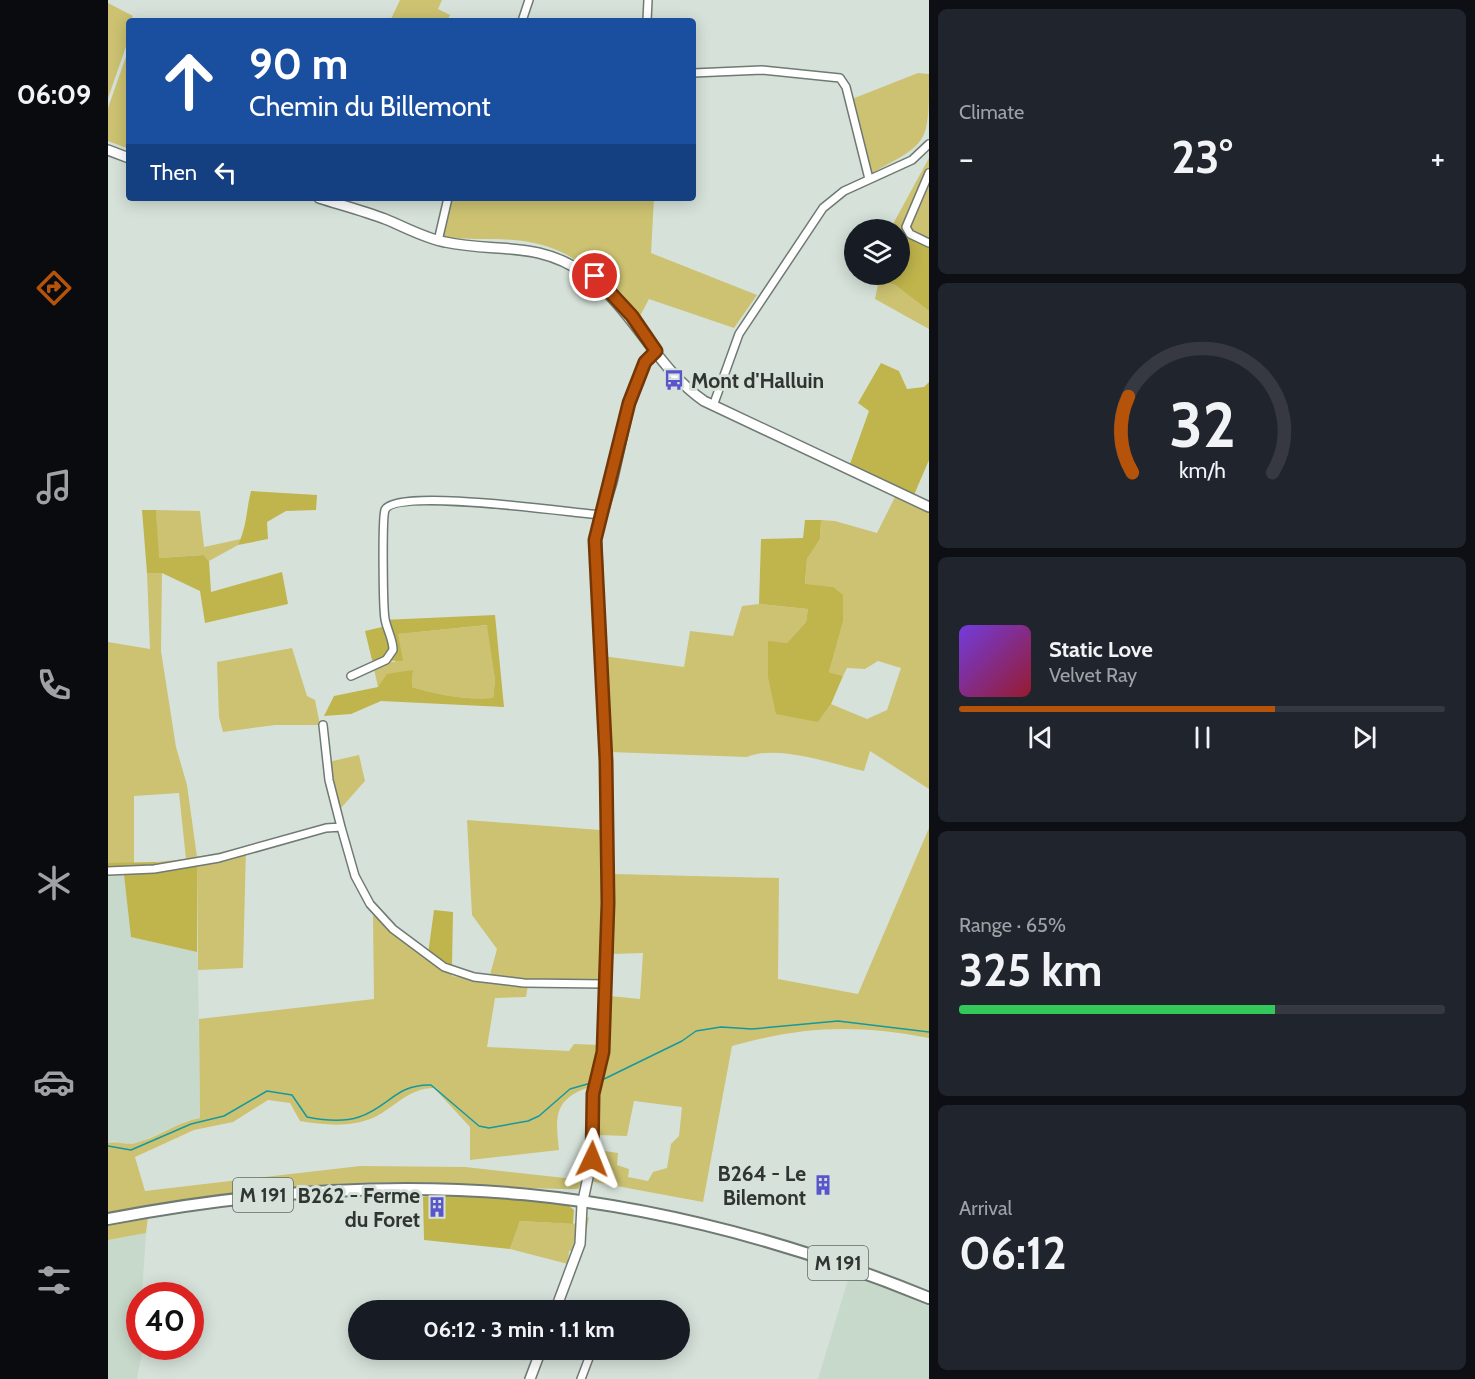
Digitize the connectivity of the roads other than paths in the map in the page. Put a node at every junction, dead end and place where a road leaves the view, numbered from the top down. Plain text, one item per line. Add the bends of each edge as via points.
1 (529, 0) edge
2 (648, 0) edge
3 (523, 18) edge
4 (647, 18) edge
5 (696, 73) edge
6 (928, 149) edge
7 (108, 150) edge
8 (126, 157) edge
9 (929, 173) edge
10 (869, 179) junction
11 (329, 201) edge
12 (447, 201) edge
13 (438, 241) junction
14 (929, 243) edge
15 (656, 351) junction
16 (713, 406) junction
17 (929, 507) edge
18 (601, 515) junction
19 (351, 676) dead end
20 (323, 724) dead end
21 (341, 827) junction
22 (108, 871) edge
23 (605, 984) junction
24 (587, 1199) junction
25 (108, 1219) edge
26 (929, 1298) edge
27 (559, 1300) edge
28 (537, 1360) edge
29 (588, 1360) edge
30 (530, 1379) edge
31 (581, 1379) edge

1 - 3 street
2 - 4 street
5 - 10 street via 762,70 840,78 846,87
6 - 10 street
7 - 8 street
9 - 14 street via 906,227 913,236
10 - 16 street via 827,203 773,279 736,339
11 - 13 street
12 - 13 street
13 - 15 street via 530,246 573,262 608,288
15 - 16 street via 683,384
15 - 18 street via 645,362 631,398
16 - 17 street
18 - 19 street via 462,502 406,500 390,504 385,510 385,618 393,650 386,660
18 - 23 street via 595,555 607,806
20 - 21 street via 328,780
21 - 22 street via 219,858 154,869
21 - 23 street via 355,876 370,904 400,935 444,967 474,977 524,983
23 - 24 street via 603,1058 593,1094 592,1166
24 - 25 main road, M 191 via 410,1187 309,1190
24 - 26 main road, M 191 via 789,1246
24 - 27 street via 578,1253
28 - 30 street
29 - 31 street

